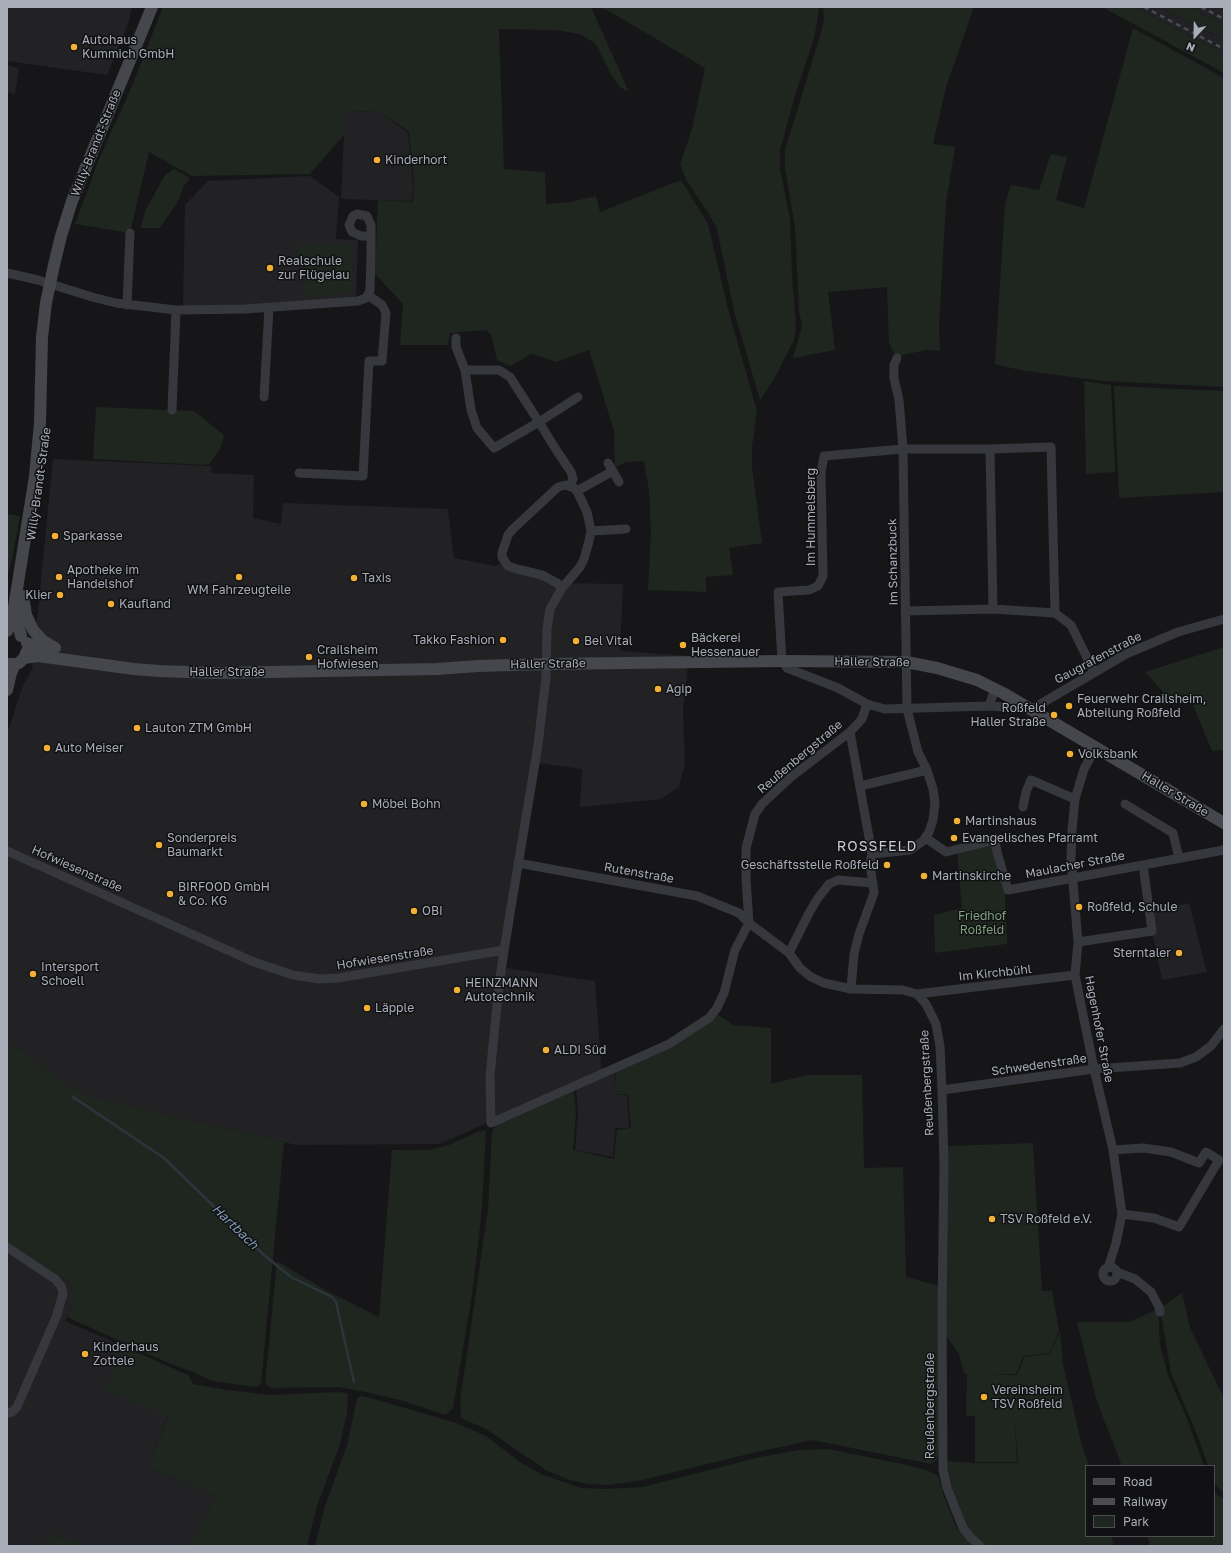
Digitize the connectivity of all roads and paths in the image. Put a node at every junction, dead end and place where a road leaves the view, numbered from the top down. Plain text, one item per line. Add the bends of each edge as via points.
1 (152, 7) edge
2 (130, 234) dead end
3 (371, 236) dead end
4 (7, 273) edge
5 (50, 283) junction
6 (368, 295) junction
7 (127, 305) junction
8 (269, 308) junction
9 (176, 310) junction
10 (456, 338) dead end
11 (897, 358) dead end
12 (465, 370) junction
13 (264, 397) dead end
14 (578, 398) dead end
15 (172, 410) dead end
16 (539, 422) junction
17 (990, 448) junction
18 (903, 449) junction
19 (299, 473) dead end
20 (619, 482) dead end
21 (574, 489) junction
22 (626, 529) dead end
23 (591, 531) junction
24 (20, 566) junction
25 (562, 588) junction
26 (23, 596) junction
27 (7, 603) edge
28 (993, 609) junction
29 (905, 611) junction
30 (1055, 613) junction
31 (1224, 619) edge
32 (7, 633) edge
33 (24, 640) junction
34 (59, 651) junction
35 (547, 658) junction
36 (782, 661) junction
37 (15, 662) edge
38 (906, 662) junction
39 (478, 666) junction
40 (1094, 672) junction
41 (995, 689) junction
42 (7, 690) edge
43 (868, 704) junction
44 (989, 706) junction
45 (907, 709) junction
46 (1032, 709) junction
47 (850, 732) junction
48 (1096, 747) junction
49 (927, 770) junction
50 (860, 786) junction
51 (1075, 799) junction
52 (1125, 804) dead end
53 (1023, 807) dead end
54 (1224, 823) edge
55 (926, 838) junction
56 (1224, 850) edge
57 (7, 851) edge
58 (872, 854) junction
59 (1179, 858) junction
60 (518, 862) junction
61 (1143, 865) junction
62 (1074, 878) junction
63 (873, 883) junction
64 (749, 923) junction
65 (1078, 942) junction
66 (504, 950) junction
67 (789, 953) junction
68 (1075, 975) junction
69 (851, 989) junction
70 (917, 994) junction
71 (1224, 1029) edge
72 (1094, 1070) junction
73 (942, 1090) junction
74 (1113, 1150) junction
75 (1199, 1163) junction
76 (1212, 1171) junction
77 (1122, 1214) junction
78 (7, 1247) edge
79 (1160, 1312) dead end
80 (7, 1413) edge
81 (980, 1546) edge

1 - 5 main road, Willy-Brandt-Straße via 72,201 60,236
2 - 7 street
3 - 6 street
4 - 5 street
5 - 7 street
5 - 24 main road, Willy-Brandt-Straße via 42,338 37,458 27,535
5 - 26 main road, Willy-Brandt-Straße via 48,420
6 - 8 street via 358,301
6 - 19 street via 382,305 386,313 382,362 369,361 363,476
7 - 9 street
8 - 9 street
8 - 13 street
9 - 15 street
10 - 12 street via 456,347
11 - 18 street, Im Schanzbuck via 894,378 899,400
12 - 16 street via 499,370 510,377
12 - 16 street via 471,410 477,428 494,448
14 - 16 street
16 - 21 street via 571,472
17 - 18 street
17 - 28 street
17 - 30 street via 1051,447
18 - 29 street, Im Schanzbuck
18 - 36 street, Im Hummelsberg via 824,456 820,472 823,576 818,586 809,590 778,592
20 - 21 street via 611,467
21 - 23 street via 587,512
21 - 25 street via 562,485 558,487 513,529 502,553 508,566 542,575
22 - 23 street
23 - 25 street via 580,567
24 - 27 main road
24 - 32 main road, Willy-Brandt-Straße via 12,620
25 - 35 street via 550,609
26 - 33 main road, Willy-Brandt-Straße via 19,628
26 - 34 main road, Haller Straße via 26,615 33,630 43,642
28 - 29 street, Im Schanzbuck
28 - 30 street, Im Schanzbuck
29 - 38 street
30 - 40 street via 1071,626
31 - 40 street, Gaugrafenstraße via 1178,632 1126,654
32 - 33 main road, Haller Straße
33 - 34 main road, Haller Straße via 39,648
33 - 37 main road, Willy-Brandt-Straße via 27,652
34 - 39 main road, Haller Straße via 170,665 436,662
35 - 36 main road, Haller Straße
35 - 39 main road, Haller Straße
35 - 60 street via 538,745
36 - 38 main road, Haller Straße
36 - 43 street via 787,668 838,688
37 - 39 main road, Haller Straße via 38,656 134,669 188,672 429,670
37 - 42 main road, Willy-Brandt-Straße
38 - 41 main road, Haller Straße via 977,680
38 - 45 street
40 - 46 street, Gaugrafenstraße
41 - 44 street
41 - 46 main road, Haller Straße
43 - 45 street via 885,709
43 - 47 street, Reußenbergstraße via 862,719
44 - 45 street
44 - 46 street
45 - 49 street via 918,752
46 - 48 main road, Haller Straße
47 - 50 street
47 - 64 street, Reußenbergstraße via 791,778 762,804 755,814 746,848
48 - 51 street, Hagenhofer Straße via 1084,769
48 - 54 main road, Haller Straße
49 - 50 street
49 - 55 street via 935,803 933,820
50 - 58 street
51 - 53 street via 1032,780
51 - 62 street, Hagenhofer Straße via 1072,830
52 - 59 street via 1173,833
55 - 58 street via 910,850
55 - 62 street, Maulacher Straße via 946,852 995,840 1008,890
56 - 59 street, Maulacher Straße
57 - 66 street, Hofwiesenstraße via 254,962 293,975 320,979 338,978
58 - 63 street via 870,863
59 - 61 street, Maulacher Straße
60 - 64 street, Rutenstraße via 697,896 740,913
60 - 66 street
61 - 62 street, Maulacher Straße
61 - 65 street via 1152,931
62 - 65 street, Hagenhofer Straße
63 - 67 street via 838,880 830,884 809,913
63 - 69 street via 874,893 854,954
64 - 66 street via 735,950 720,1003 709,1018 670,1044 491,1123 490,1076
64 - 67 street
65 - 68 street, Hagenhofer Straße
67 - 69 street via 800,968 811,977 824,983
68 - 70 street, Im Kirchbühl
68 - 72 street, Hagenhofer Straße
69 - 70 street via 890,989
70 - 73 street, Reußenbergstraße via 926,1004 936,1024
71 - 72 street, Schwedenstraße via 1211,1046 1196,1057 1180,1063
72 - 73 street, Schwedenstraße
72 - 74 street, Hagenhofer Straße
73 - 81 street, Reußenbergstraße via 942,1470 963,1528
74 - 75 street via 1143,1148 1171,1152
74 - 77 street, Hagenhofer Straße
75 - 76 street
75 - 76 street via 1206,1152 1219,1160
76 - 77 street via 1179,1227 1154,1218
77 - 79 street, Hagenhofer Straße via 1108,1268 1114,1268 1116,1272 1134,1279 1151,1292
78 - 80 street via 55,1279 63,1293 57,1315 18,1407

